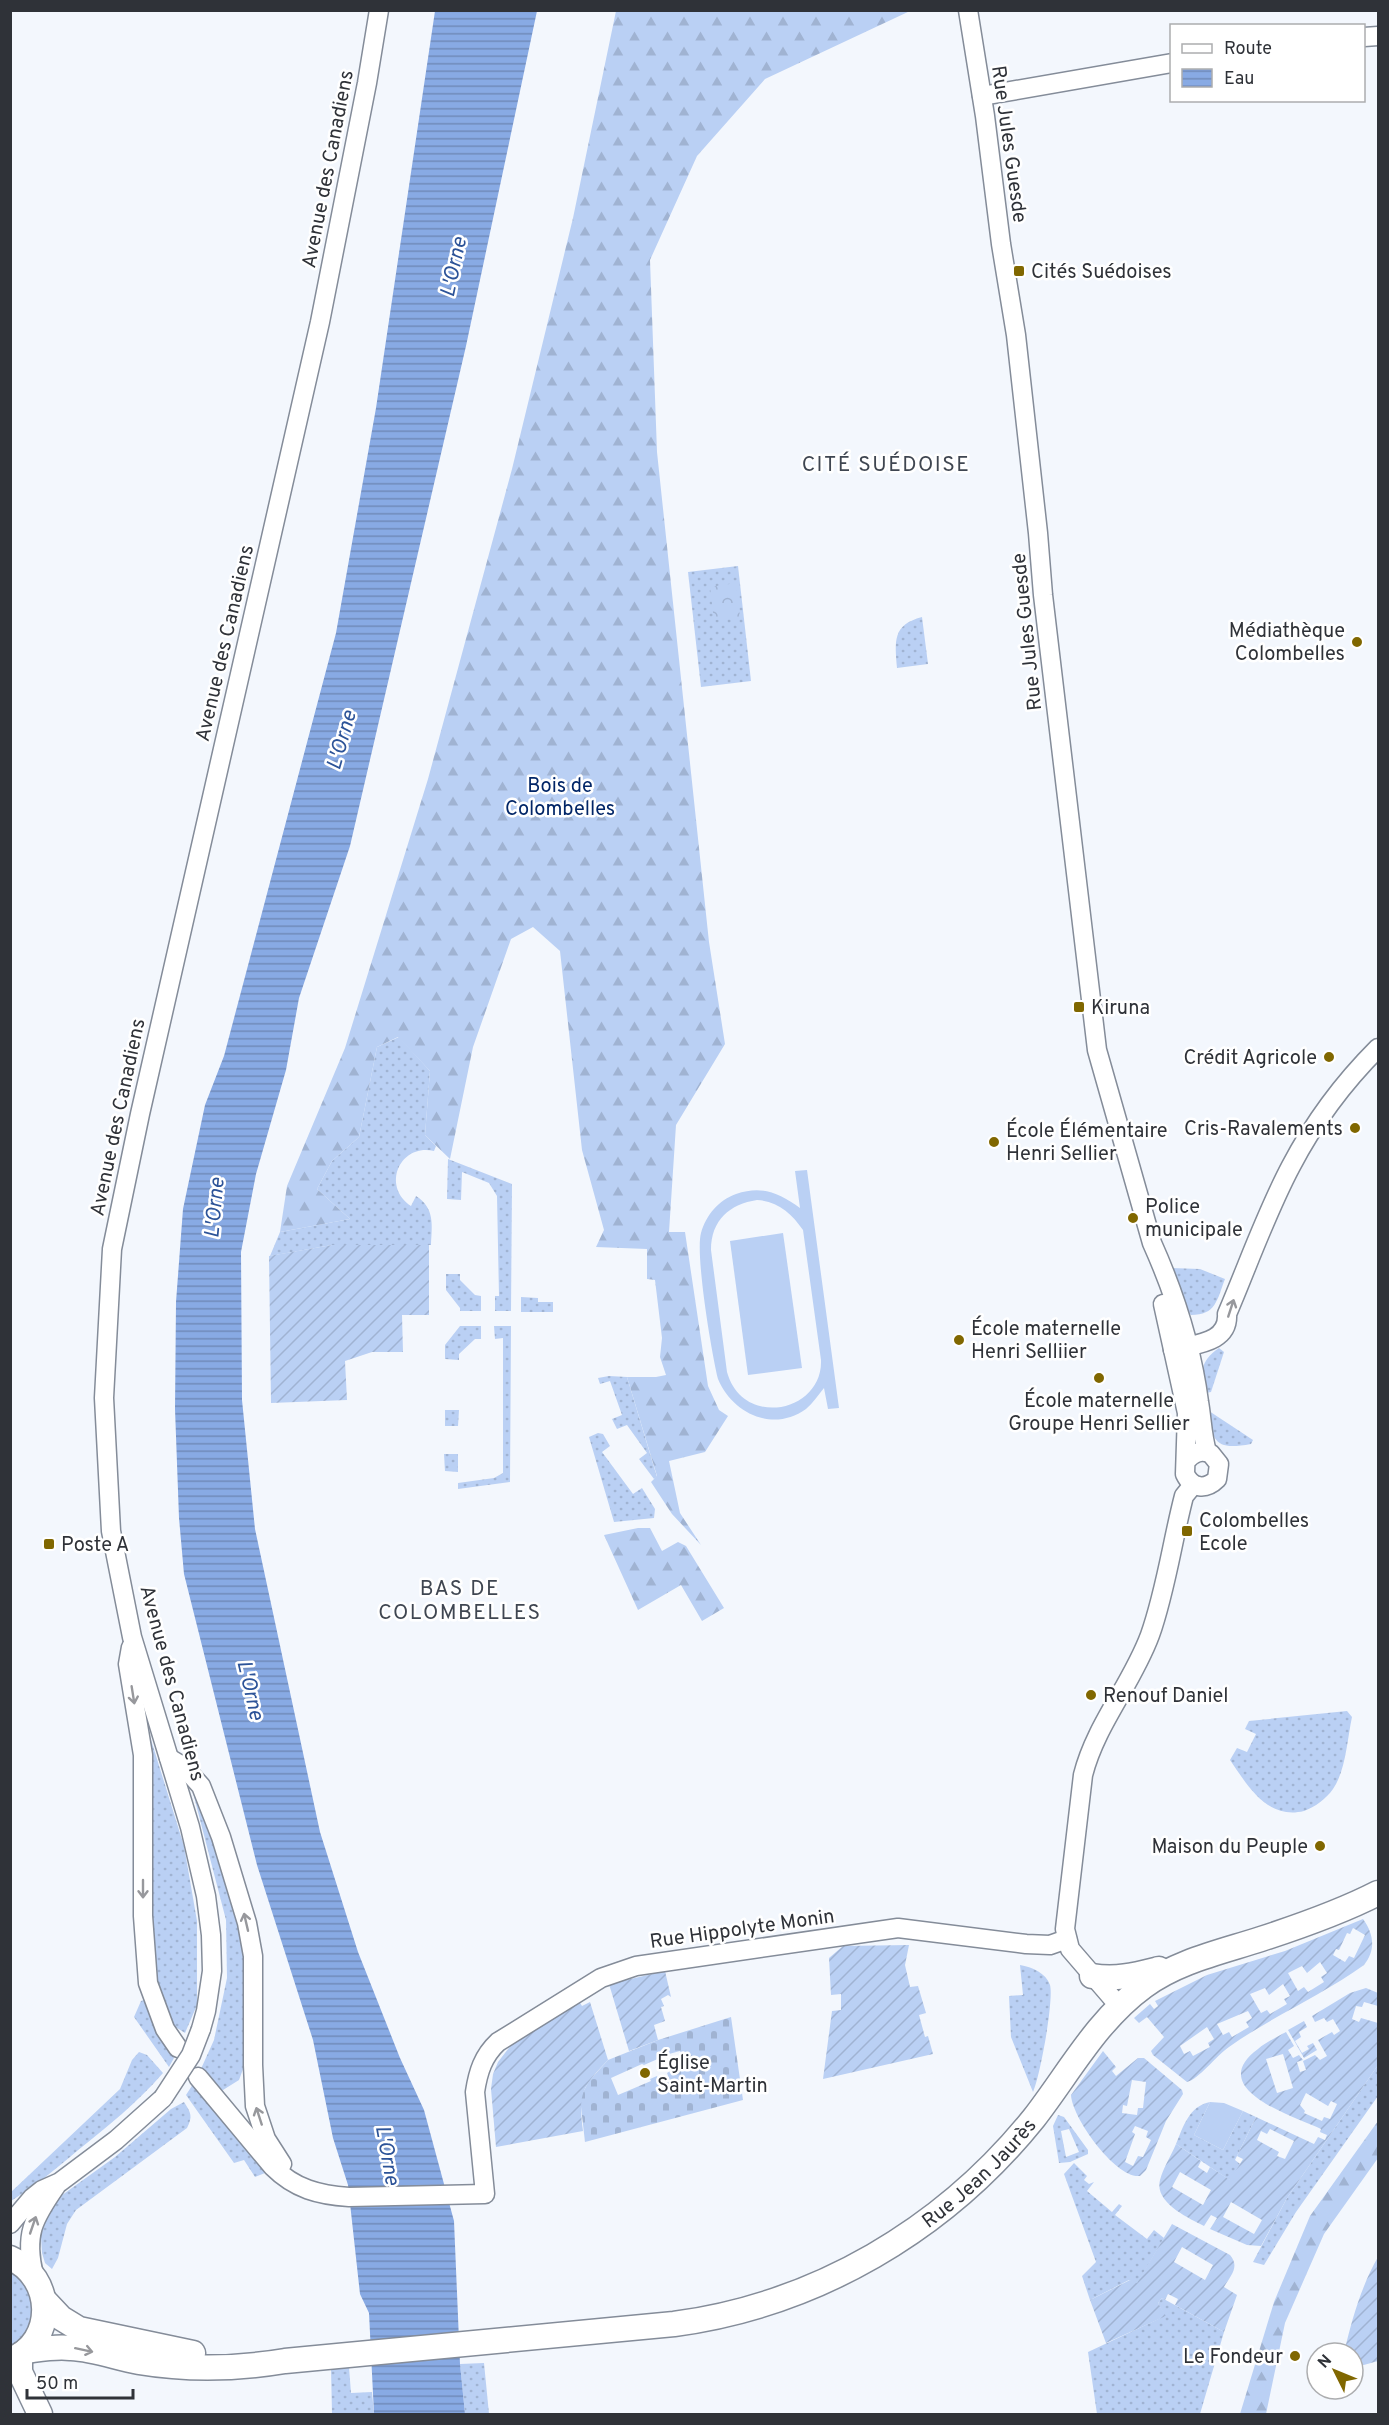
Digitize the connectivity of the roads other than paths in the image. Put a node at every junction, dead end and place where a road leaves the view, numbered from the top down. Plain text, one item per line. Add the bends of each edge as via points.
1 (379, 10) edge
2 (968, 10) edge
3 (1170, 63) edge
4 (982, 96) junction
5 (1378, 1048) edge
6 (1180, 1348) junction
7 (1207, 1452) junction
8 (1186, 1461) junction
9 (1192, 1485) junction
10 (132, 1637) junction
11 (169, 1758) junction
12 (1378, 1893) edge
13 (1067, 1939) junction
14 (1194, 1960) junction
15 (1092, 1976) junction
16 (1120, 2007) junction
17 (178, 2048) dead end
18 (198, 2077) dead end
19 (60, 2182) junction
20 (296, 2185) junction
21 (10, 2224) edge
22 (10, 2258) edge
23 (34, 2276) junction
24 (45, 2301) junction
25 (17, 2360) edge
26 (285, 2361) junction
27 (40, 2415) edge

1 - 10 street, Avenue des Canadiens via 320,322 112,1249 104,1398 108,1505
2 - 4 street, Rue Jules Guesde
3 - 4 street
4 - 6 street, Rue Jules Guesde via 1016,334 1097,1050
6 -> 5 street via 1215,1339 1223,1332 1227,1314 1290,1167 1352,1074
6 - 7 street, Rue Jules Guesde via 1199,1402
6 - 8 street, Rue Jules Guesde via 1187,1413
7 - 8 street via 1191,1455
7 - 9 street via 1219,1464 1217,1479 1207,1486
8 - 9 street via 1185,1474
9 - 13 street via 1184,1496 1150,1635 1088,1755 1065,1918
10 - 11 street, Avenue des Canadiens
10 -> 17 street via 128,1664 143,1755 143,1916 148,1983 165,2029
11 - 19 street, Avenue des Canadiens, bridge via 206,1896 211,1935 211,1982 201,2029 191,2055 163,2098 133,2127
20 -> 11 street via 266,2139 255,2106 253,1956 235,1881 201,1786 184,1767
12 - 14 main road, Rue Jean Jaurès via 1308,1923
13 - 15 street via 1070,1949
13 - 20 street, Rue Hippolyte Monin via 1050,1945 1026,1944 898,1928 636,1966 601,1978 498,2042 484,2059 475,2092 485,2194 350,2197 315,2193
14 - 15 main road via 1129,1978
14 - 16 main road, Rue Jean Jaurès via 1144,1986
15 - 16 street
16 - 26 main road, Rue Jean Jaurès via 1089,2040 1029,2123 980,2176 909,2235 854,2268 798,2293 727,2315 674,2324
18 - 20 street via 273,2167
19 - 21 street, Avenue des Canadiens via 32,2198
23 -> 19 street, Avenue des Canadiens via 29,2250 32,2226
22 - 23 main road
23 - 24 main road
24 - 25 main road via 42,2328
24 - 26 main road via 65,2322 88,2332 176,2351
25 -> 26 main road via 57,2347 139,2362 203,2367 251,2367
25 - 27 main road

